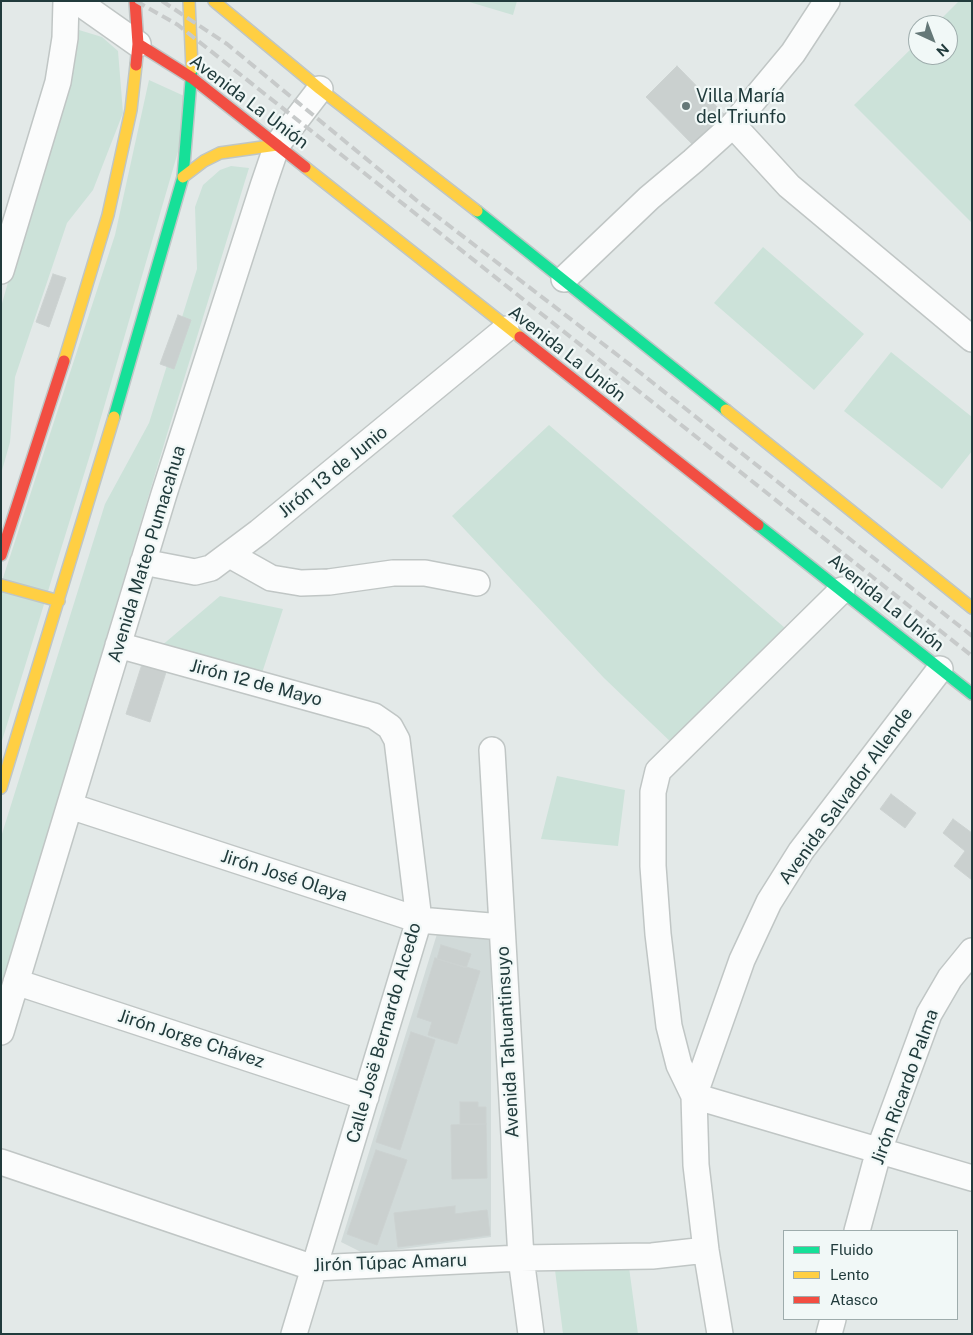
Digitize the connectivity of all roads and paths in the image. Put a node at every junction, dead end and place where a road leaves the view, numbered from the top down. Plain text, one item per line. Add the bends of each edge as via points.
1 (66, 1) edge
2 (76, 1) edge
3 (135, 1) edge
4 (189, 1) edge
5 (214, 1) edge
6 (827, 1) edge
7 (138, 44) junction
8 (192, 78) junction
9 (320, 89) junction
10 (733, 125) junction
11 (277, 145) junction
12 (183, 177) junction
13 (1, 272) edge
14 (564, 279) junction
15 (506, 329) junction
16 (972, 339) edge
17 (1, 555) edge
18 (230, 555) junction
19 (143, 562) junction
20 (477, 583) dead end
21 (1, 585) edge
22 (842, 590) junction
23 (59, 601) junction
24 (972, 608) edge
25 (118, 645) junction
26 (940, 669) junction
27 (972, 694) edge
28 (390, 726) joint
29 (492, 750) dead end
30 (1, 788) edge
31 (70, 806) junction
32 (419, 920) junction
33 (502, 927) junction
34 (972, 951) edge
35 (16, 982) junction
36 (1, 1032) edge
37 (694, 1096) junction
38 (366, 1097) junction
39 (879, 1150) junction
40 (1, 1162) edge
41 (972, 1178) edge
42 (857, 1230) edge
43 (706, 1250) junction
44 (521, 1258) junction
45 (314, 1268) junction
46 (834, 1320) edge
47 (294, 1334) edge
48 (531, 1334) edge
49 (720, 1334) edge
50 (829, 1334) edge

1 - 13 street via 65,38 58,82
2 - 7 street
3 - 7 street
4 - 8 street
5 - 9 street
6 - 10 street via 793,53
7 - 8 street, Avenida La Unión
7 - 17 street via 131,110 108,215 83,303
8 - 11 street, Avenida La Unión
8 - 12 street
9 - 11 street, Avenida Mateo Pumacahua
9 - 14 street
10 - 14 street via 649,198
10 - 16 street via 789,186
11 - 12 street via 220,153
11 - 15 street, Avenida La Unión
11 - 19 street, Avenida Mateo Pumacahua
12 - 23 street
14 - 24 street
15 - 18 street, Jirón 13 de Junio
15 - 22 street, Avenida La Unión
18 - 19 street, Jirón 13 de Junio via 211,568 195,572
18 - 20 street via 271,578 301,583 393,572 425,573
19 - 25 street, Avenida Mateo Pumacahua
21 - 23 street
22 - 26 street, Avenida La Unión
22 - 37 street via 658,771 653,792 658,934 669,1026 679,1065
23 - 30 street
25 - 28 street, Jirón 12 de Mayo via 374,716
25 - 31 street, Avenida Mateo Pumacahua
26 - 27 street, Avenida La Unión
26 - 37 street, Avenida Salvador Allende via 801,851 769,902 742,960
28 - 32 street, Calle Josë Bernardo Alcedo via 397,740
29 - 33 street, Avenida Tahuantinsuyo
31 - 32 street, Jirón José Olaya
31 - 35 street, Avenida Mateo Pumacahua
32 - 33 street, Jirón José Olaya
32 - 38 street, Calle Josë Bernardo Alcedo
33 - 44 street, Avenida Tahuantinsuyo
34 - 39 street, Jirón Ricardo Palma via 950,978 929,1014
35 - 36 street, Avenida Mateo Pumacahua
35 - 38 street, Jirón Jorge Chávez
37 - 39 street
37 - 43 street, Avenida Salvador Allende via 696,1165
38 - 45 street, Calle Josë Bernardo Alcedo
39 - 41 street
39 - 42 street, Jirón Ricardo Palma
40 - 45 street, Jirón Túpac Amaru
43 - 44 street, Jirón Túpac Amaru via 652,1256
43 - 49 street, Avenida Salvador Allende
44 - 45 street, Jirón Túpac Amaru
44 - 48 street, Avenida Tahuantinsuyo
45 - 47 street, Calle Josë Bernardo Alcedo
46 - 50 street

